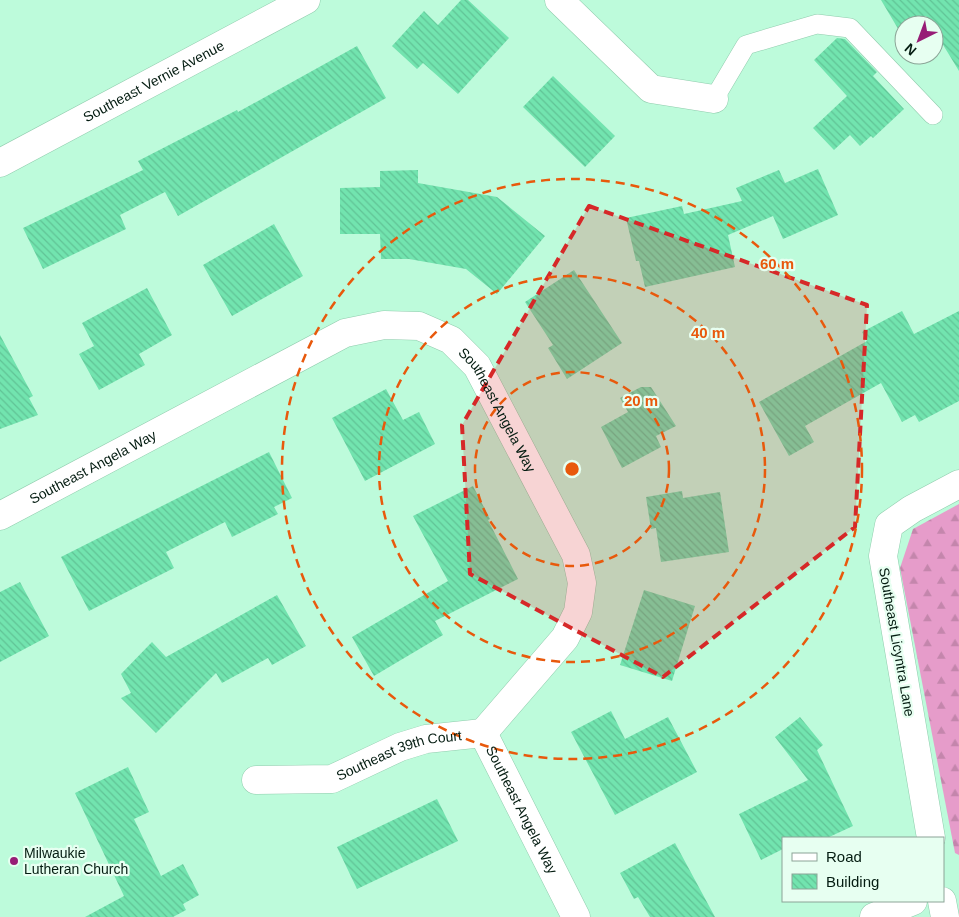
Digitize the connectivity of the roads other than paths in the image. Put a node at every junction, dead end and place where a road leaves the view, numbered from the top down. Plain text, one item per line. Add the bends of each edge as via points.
1 (559, 0) edge
2 (303, 1) edge
3 (714, 99) joint
4 (933, 115) dead end
5 (0, 163) edge
6 (959, 484) edge
7 (0, 516) edge
8 (483, 733) junction
9 (256, 780) dead end
10 (931, 837) edge
11 (911, 902) edge
12 (942, 902) edge
13 (576, 917) edge
14 (874, 917) edge
15 (945, 917) edge

1 - 3 street via 651,89
2 - 5 street, Southeast Vernie Avenue
3 - 4 lane via 746,45 817,24 850,28
6 - 10 street, Southeast Licyntra Lane via 889,525 883,556
7 - 8 street, Southeast Angela Way via 345,333 384,325 419,326 451,340 477,366 576,555 582,583 578,612 564,638
8 - 9 street, Southeast 39th Court via 426,739 400,747 332,779
8 - 13 street, Southeast Angela Way
11 - 14 street
12 - 15 street

